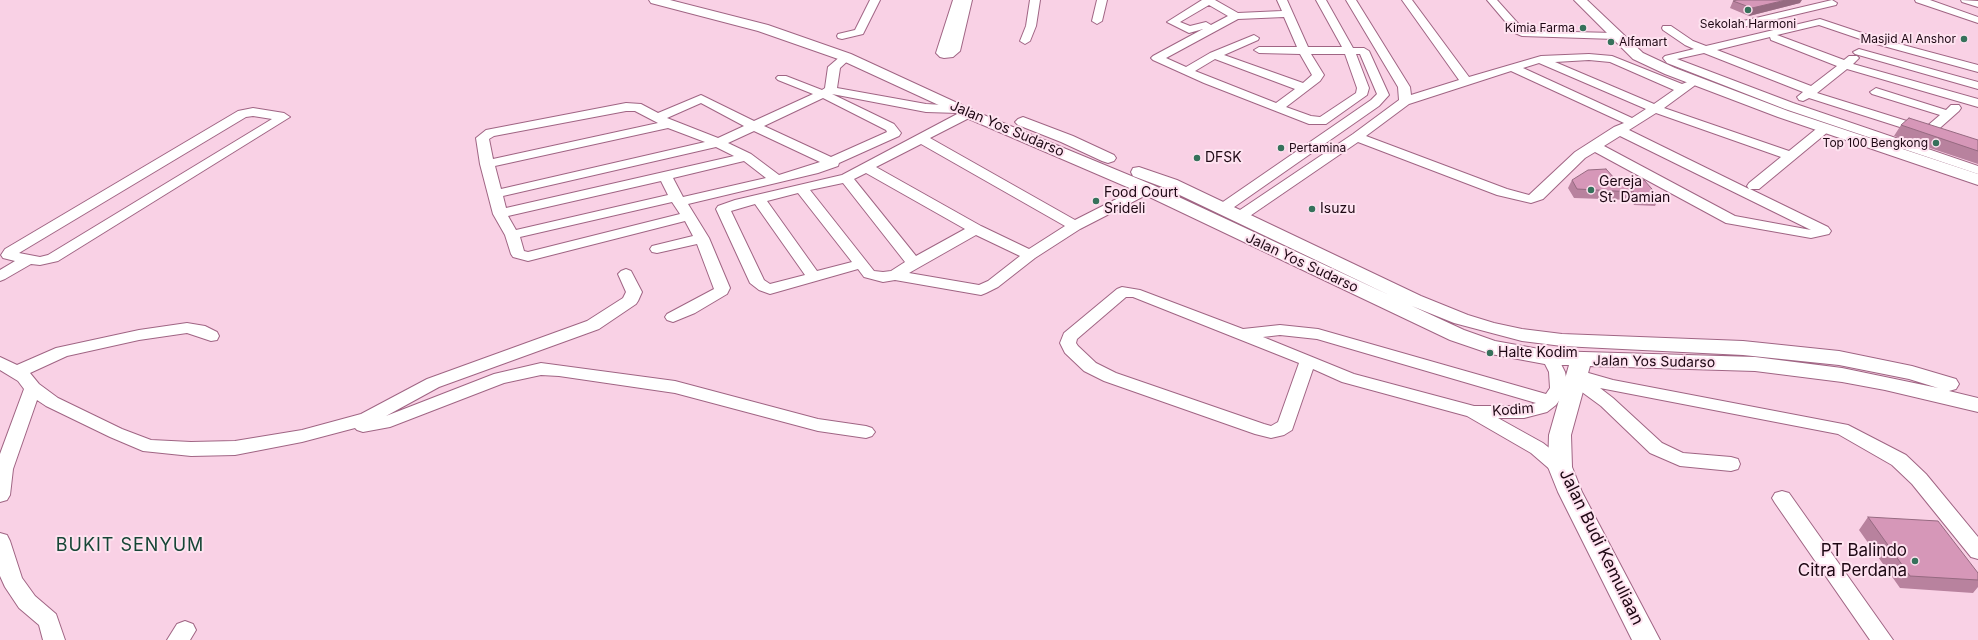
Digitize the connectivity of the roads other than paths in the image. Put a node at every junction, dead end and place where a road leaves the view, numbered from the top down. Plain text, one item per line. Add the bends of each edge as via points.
1 (655, 0) edge
2 (687, 0) edge
3 (875, 0) edge
4 (885, 0) edge
5 (958, 0) edge
6 (967, 0) edge
7 (1035, 0) edge
8 (1102, 0) edge
9 (1208, 0) edge
10 (1282, 0) edge
11 (1321, 0) edge
12 (1351, 0) edge
13 (1407, 0) edge
14 (1492, 0) edge
15 (1580, 0) edge
16 (1590, 0) edge
17 (1920, 0) edge
18 (1966, 0) edge
19 (1832, 2) dead end
20 (1978, 4) edge
21 (1287, 14) junction
22 (1238, 15) junction
23 (736, 17) junction
24 (1978, 20) edge
25 (1097, 21) dead end
26 (870, 28) dead end
27 (1667, 28) dead end
28 (842, 36) dead end
29 (1615, 36) junction
30 (1771, 37) junction
31 (809, 38) junction
32 (1254, 38) junction
33 (1873, 40) junction
34 (1025, 41) dead end
35 (1259, 50) junction
36 (1707, 50) junction
37 (1304, 51) junction
38 (1349, 51) junction
39 (1859, 52) junction
40 (1214, 55) junction
41 (846, 57) junction
42 (1541, 60) junction
43 (1846, 65) junction
44 (1512, 67) junction
45 (1978, 69) edge
46 (1186, 72) junction
47 (1271, 76) junction
48 (782, 78) dead end
49 (1691, 78) junction
50 (1892, 78) junction
51 (1466, 81) junction
52 (1978, 86) edge
53 (1304, 88) junction
54 (827, 92) junction
55 (1810, 92) junction
56 (1876, 92) junction
57 (1965, 99) junction
58 (1405, 101) junction
59 (1978, 103) edge
60 (1277, 108) junction
61 (1788, 108) junction
62 (1655, 109) junction
63 (1854, 109) junction
64 (965, 112) junction
65 (1948, 114) junction
66 (1891, 120) junction
67 (663, 121) junction
68 (1632, 122) junction
69 (756, 127) junction
70 (1825, 128) junction
71 (1618, 130) junction
72 (1928, 132) junction
73 (1327, 136) junction
74 (1942, 136) edge
75 (1870, 137) junction
76 (922, 139) junction
77 (1352, 140) junction
78 (718, 143) junction
79 (1594, 146) junction
80 (1791, 156) junction
81 (746, 157) junction
82 (833, 162) junction
83 (487, 164) junction
84 (866, 167) junction
85 (149, 170) junction
86 (1978, 170) edge
87 (596, 171) junction
88 (190, 175) junction
89 (1978, 175) edge
90 (666, 176) junction
91 (846, 178) junction
92 (777, 180) junction
93 (1137, 180) junction
94 (1978, 180) edge
95 (1754, 186) dead end
96 (802, 189) junction
97 (602, 191) junction
98 (495, 194) junction
99 (678, 199) junction
100 (759, 199) junction
101 (1206, 207) junction
102 (616, 210) junction
103 (500, 214) junction
104 (689, 216) junction
105 (1239, 217) junction
106 (1075, 226) junction
107 (976, 229) junction
108 (626, 232) junction
109 (512, 235) junction
110 (702, 238) junction
111 (657, 249) dead end
112 (1030, 255) junction
113 (24, 259) junction
114 (914, 262) junction
115 (860, 264) junction
116 (0, 270) edge
117 (626, 274) dead end
118 (0, 276) edge
119 (895, 276) junction
120 (814, 277) junction
121 (673, 317) dead end
122 (1238, 334) junction
123 (211, 336) dead end
124 (1550, 358) junction
125 (1308, 360) junction
126 (0, 362) edge
127 (17, 372) junction
128 (1579, 372) junction
129 (33, 388) junction
130 (1978, 393) edge
131 (1550, 401) junction
132 (1978, 405) edge
133 (1473, 412) junction
134 (866, 432) dead end
135 (302, 436) junction
136 (1731, 464) dead end
137 (1560, 467) junction
138 (0, 495) edge
139 (1782, 498) dead end
140 (0, 541) edge
141 (1978, 551) edge
142 (54, 640) edge
143 (1646, 640) edge
144 (1882, 640) edge

1 - 23 main road, Jalan Yos Sudarso
2 - 23 main road, Jalan Yos Sudarso
3 - 28 street via 859,32
4 - 26 street
5 - 6 street via 942,52 944,55 956,51 956,41
7 - 34 street via 1032,26
8 - 25 street
9 - 22 street
9 - 22 street via 1174,20 1173,24 1194,30
10 - 21 street
11 - 38 street
12 - 58 street via 1404,87
13 - 51 street
14 - 29 street via 1520,31 1526,34
15 - 29 main road
16 - 49 main road via 1646,54
17 - 24 street
18 - 20 street
19 - 30 street via 1743,24
21 - 22 street
21 - 37 street
22 - 32 street
22 - 46 street via 1157,58
23 - 31 main road, Jalan Yos Sudarso
27 - 36 street via 1689,43
29 - 49 main road via 1638,56
30 - 33 street via 1820,22
30 - 36 street
30 - 43 street
31 - 41 main road, Jalan Yos Sudarso
31 - 93 main road, Jalan Yos Sudarso via 857,50 990,109 1067,139
32 - 35 street
32 - 40 street
33 - 39 street
33 - 45 street
35 - 37 street
35 - 47 street
36 - 49 street via 1669,58
36 - 55 street
37 - 38 street
37 - 53 street via 1318,75
38 - 60 street via 1363,88 1361,95 1326,120 1318,122
38 - 73 street via 1364,51 1383,95
39 - 43 street
39 - 52 street
40 - 46 street
40 - 47 street
41 - 54 street via 834,67
41 - 64 main road, Jalan Yos Sudarso
42 - 44 street
42 - 49 street via 1589,57 1612,59
42 - 62 street
43 - 50 street
43 - 55 street
44 - 51 street
44 - 68 street
46 - 60 street
47 - 53 street
48 - 54 street
49 - 61 main road
49 - 62 street
49 - 70 main road
50 - 56 street
50 - 57 street
51 - 58 street
52 - 57 street
53 - 60 street
54 - 64 street
54 - 69 street
54 - 82 street via 895,132
55 - 61 street
55 - 63 street
56 - 63 street
56 - 65 street
57 - 59 street
57 - 65 street
58 - 77 street
61 - 75 main road
62 - 68 street
62 - 80 street
63 - 66 street
64 - 76 street
64 - 93 main road, Jalan Yos Sudarso
65 - 72 street
66 - 72 street
66 - 75 street
67 - 69 street via 701,99
67 - 78 street
67 - 83 street
67 - 83 street via 637,107 626,107 487,134 482,138
68 - 71 street
69 - 78 street
69 - 82 street
70 - 80 street
70 - 94 main road
71 - 79 street
71 - 79 street via 1824,231 1811,234 1731,220
72 - 74 street
73 - 77 street
73 - 101 street
75 - 86 street
75 - 89 main road
76 - 84 street
76 - 106 street
77 - 79 street via 1502,192 1531,199 1538,196 1580,155
77 - 105 street
78 - 81 street
78 - 87 street
80 - 95 street
81 - 90 street
81 - 92 street
82 - 92 street
83 - 98 street
84 - 91 street
84 - 107 street
85 - 88 street
85 - 88 street via 242,114 253,112 283,116 283,119
85 - 113 street via 8,254
87 - 97 street
87 - 98 street
88 - 113 street via 53,258 40,261
90 - 97 street
90 - 99 street
91 - 96 street
91 - 114 street
92 - 99 street
93 - 101 main road, Jalan Yos Sudarso
93 - 106 street
96 - 100 street
96 - 115 street
97 - 103 street
98 - 103 street
99 - 102 street
99 - 104 street
100 - 120 street
100 - 120 street via 723,208 758,283 770,289
101 - 105 main road, Jalan Yos Sudarso
101 - 124 main road, Jalan Yos Sudarso via 1457,335 1491,347
102 - 108 street
102 - 109 street
103 - 109 street
104 - 108 street
104 - 110 street
105 - 130 main road, Jalan Yos Sudarso via 1414,300 1461,320 1490,328 1562,340 1743,348 1839,358 1912,373
106 - 112 street
107 - 112 street
107 - 114 street
108 - 109 street via 528,257 518,254
110 - 111 street
110 - 121 street via 722,292
112 - 119 street via 982,290
113 - 116 street
113 - 118 street
114 - 119 street
115 - 119 street via 869,274
115 - 120 street
117 - 135 street via 634,292 630,300 594,325 433,383 367,418
122 - 125 street
122 - 125 street via 1146,297 1122,292 1070,337 1068,343 1090,367 1110,377 1271,432 1286,426
122 - 131 street via 1280,330 1318,334
123 - 127 street via 188,328 139,335 62,352
124 - 128 main road, Jalan Yos Sudarso
124 - 131 street, Kodim via 1557,372 1559,388
125 - 133 street via 1348,378
126 - 127 street
127 - 129 street
128 - 132 main road, Jalan Yos Sudarso via 1755,364 1842,375
128 - 136 street via 1607,402 1661,451 1680,459
128 - 137 main road, Jalan Budi Kemuliaan via 1560,435
128 - 141 street via 1612,386 1842,429 1899,460 1919,479
129 - 135 street via 52,402 149,446 191,449 234,448
129 - 138 street via 4,468
131 - 133 street, Kodim via 1541,408 1524,412
133 - 137 street via 1537,448
134 - 135 street via 818,425 676,387 541,369 500,378 390,421
137 - 143 main road, Jalan Budi Kemuliaan
139 - 144 street
140 - 142 street via 12,581 27,602 48,620

